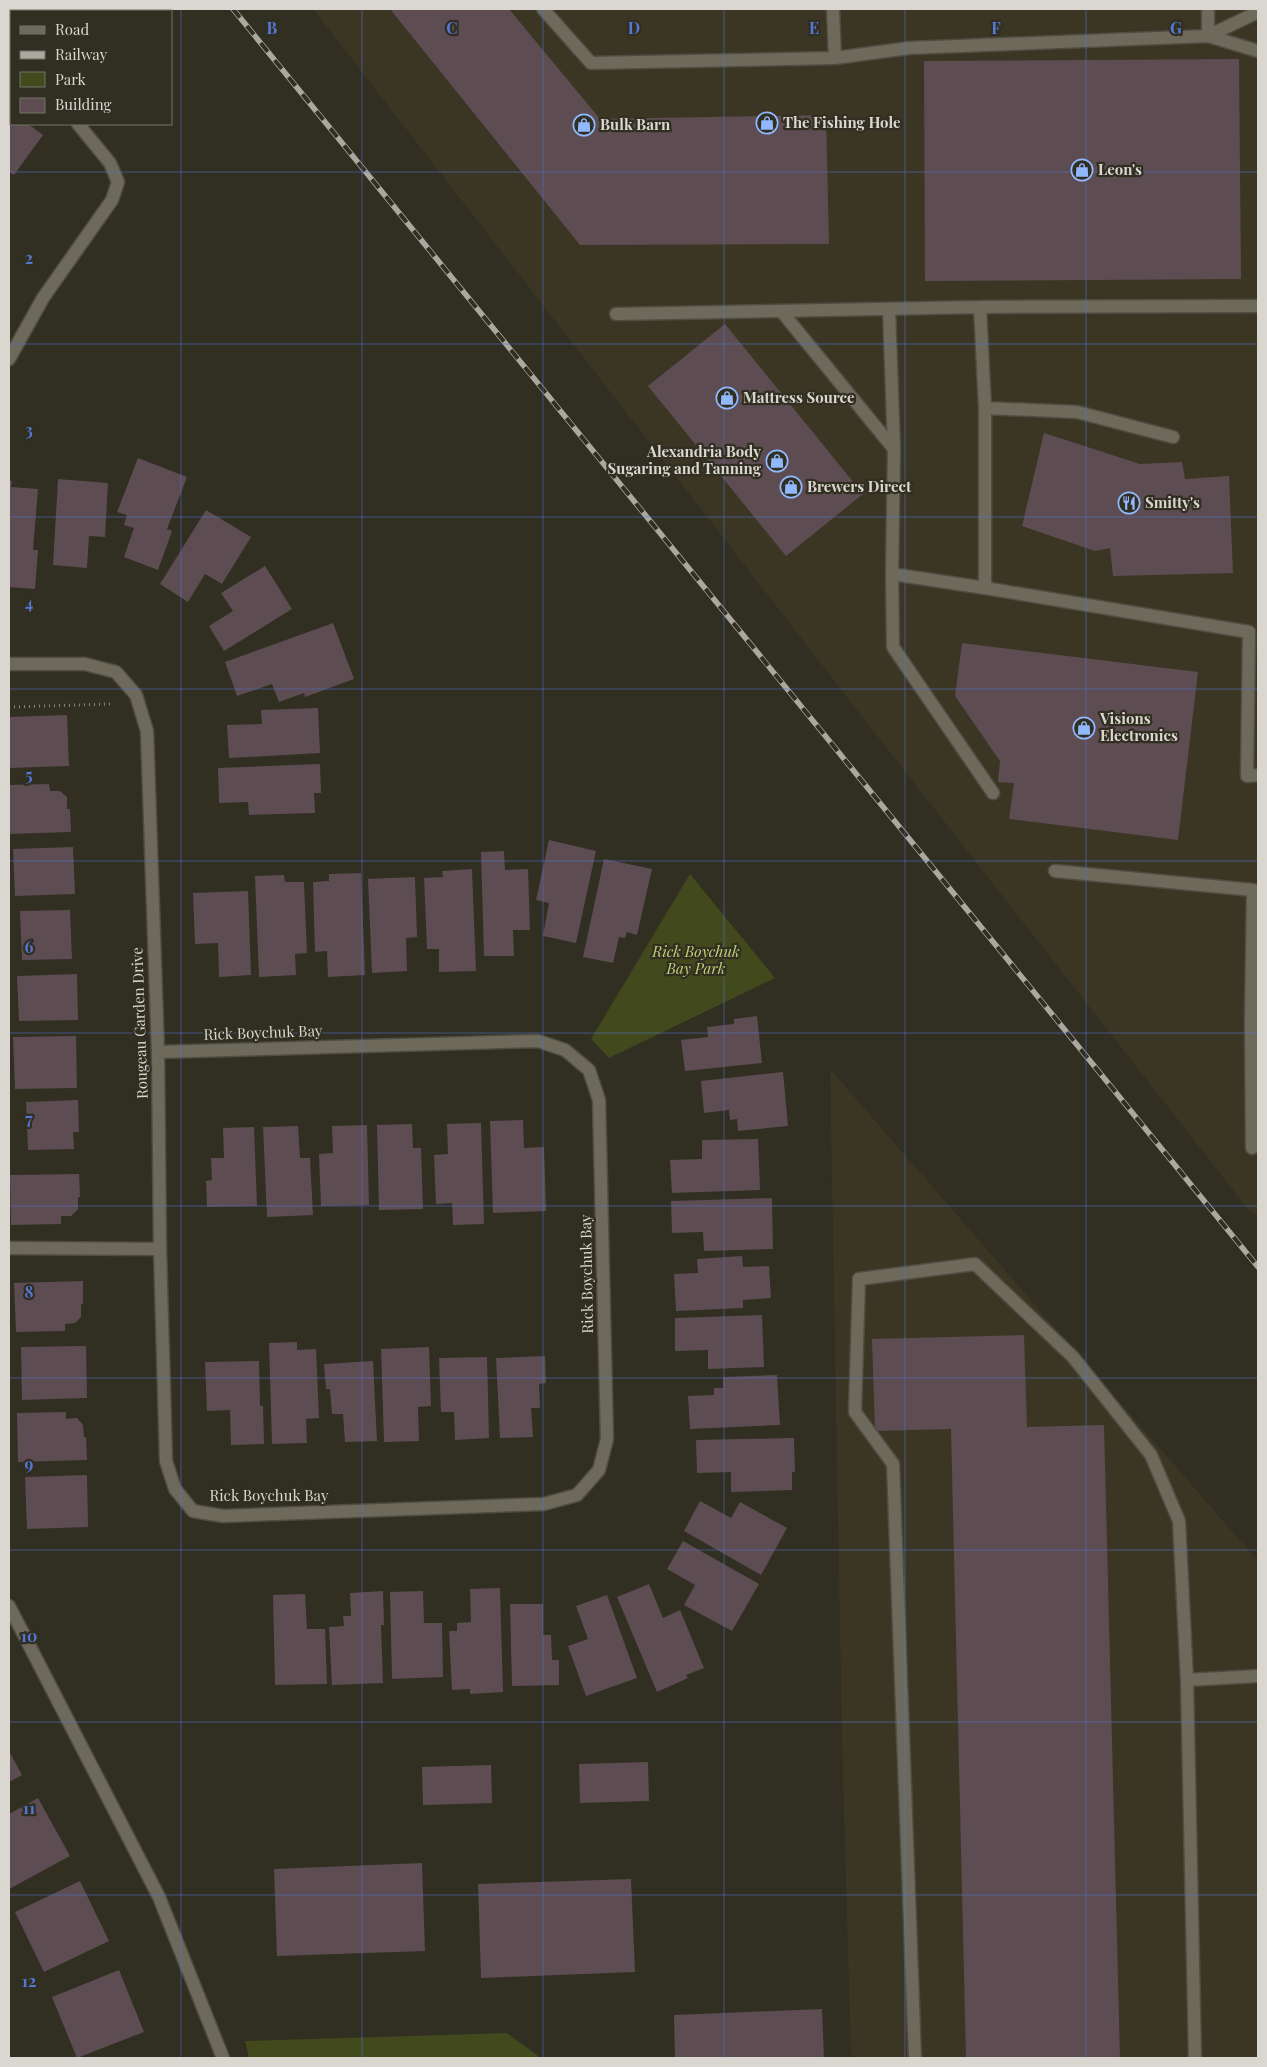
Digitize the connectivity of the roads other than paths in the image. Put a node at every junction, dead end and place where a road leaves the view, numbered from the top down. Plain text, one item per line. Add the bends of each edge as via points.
1 (544, 9) edge
2 (834, 9) edge
3 (1208, 9) edge
4 (1258, 12) edge
5 (1208, 36) junction
6 (1258, 51) edge
7 (835, 58) junction
8 (79, 125) edge
9 (1258, 306) edge
10 (980, 307) junction
11 (889, 309) junction
12 (782, 312) junction
13 (616, 314) dead end
14 (9, 359) edge
15 (986, 408) junction
16 (1173, 437) dead end
17 (894, 449) junction
18 (892, 574) junction
19 (985, 588) junction
20 (1255, 633) edge
21 (9, 664) edge
22 (1258, 775) edge
23 (993, 793) dead end
24 (1055, 871) dead end
25 (1254, 1021) edge
26 (158, 1052) junction
27 (1252, 1148) dead end
28 (9, 1248) edge
29 (160, 1249) junction
30 (175, 1489) joint
31 (9, 1606) edge
32 (1258, 1676) edge
33 (1187, 1680) junction
34 (223, 2058) edge
35 (915, 2058) edge
36 (1195, 2058) edge

1 - 7 street via 591,63
2 - 7 street
3 - 5 street
4 - 5 street
5 - 6 street
5 - 7 street via 909,48
8 - 14 street via 110,163 118,182 112,200 43,298
9 - 10 street
10 - 11 street
10 - 15 street
11 - 12 street
11 - 17 street
12 - 13 street
12 - 17 street
15 - 16 street via 1077,412
15 - 19 street
17 - 18 street
18 - 19 street
18 - 23 street via 893,646
19 - 20 street
20 - 22 street via 1247,776
21 - 26 street, Rougeau Garden Drive via 85,664 116,672 136,695 147,731
24 - 25 street via 1252,890
25 - 27 street
26 - 29 street, Rougeau Garden Drive
26 - 30 street, Rick Boychuk Bay via 538,1041 565,1050 589,1070 599,1100 607,1439 599,1470 577,1495 544,1504 224,1516 193,1511
28 - 29 street
29 - 30 street, Rougeau Garden Drive via 166,1462
31 - 34 street via 159,1897
32 - 33 street
33 - 35 street via 1180,1520 1151,1456 1073,1357 975,1264 859,1279 855,1412 894,1464
33 - 36 street

